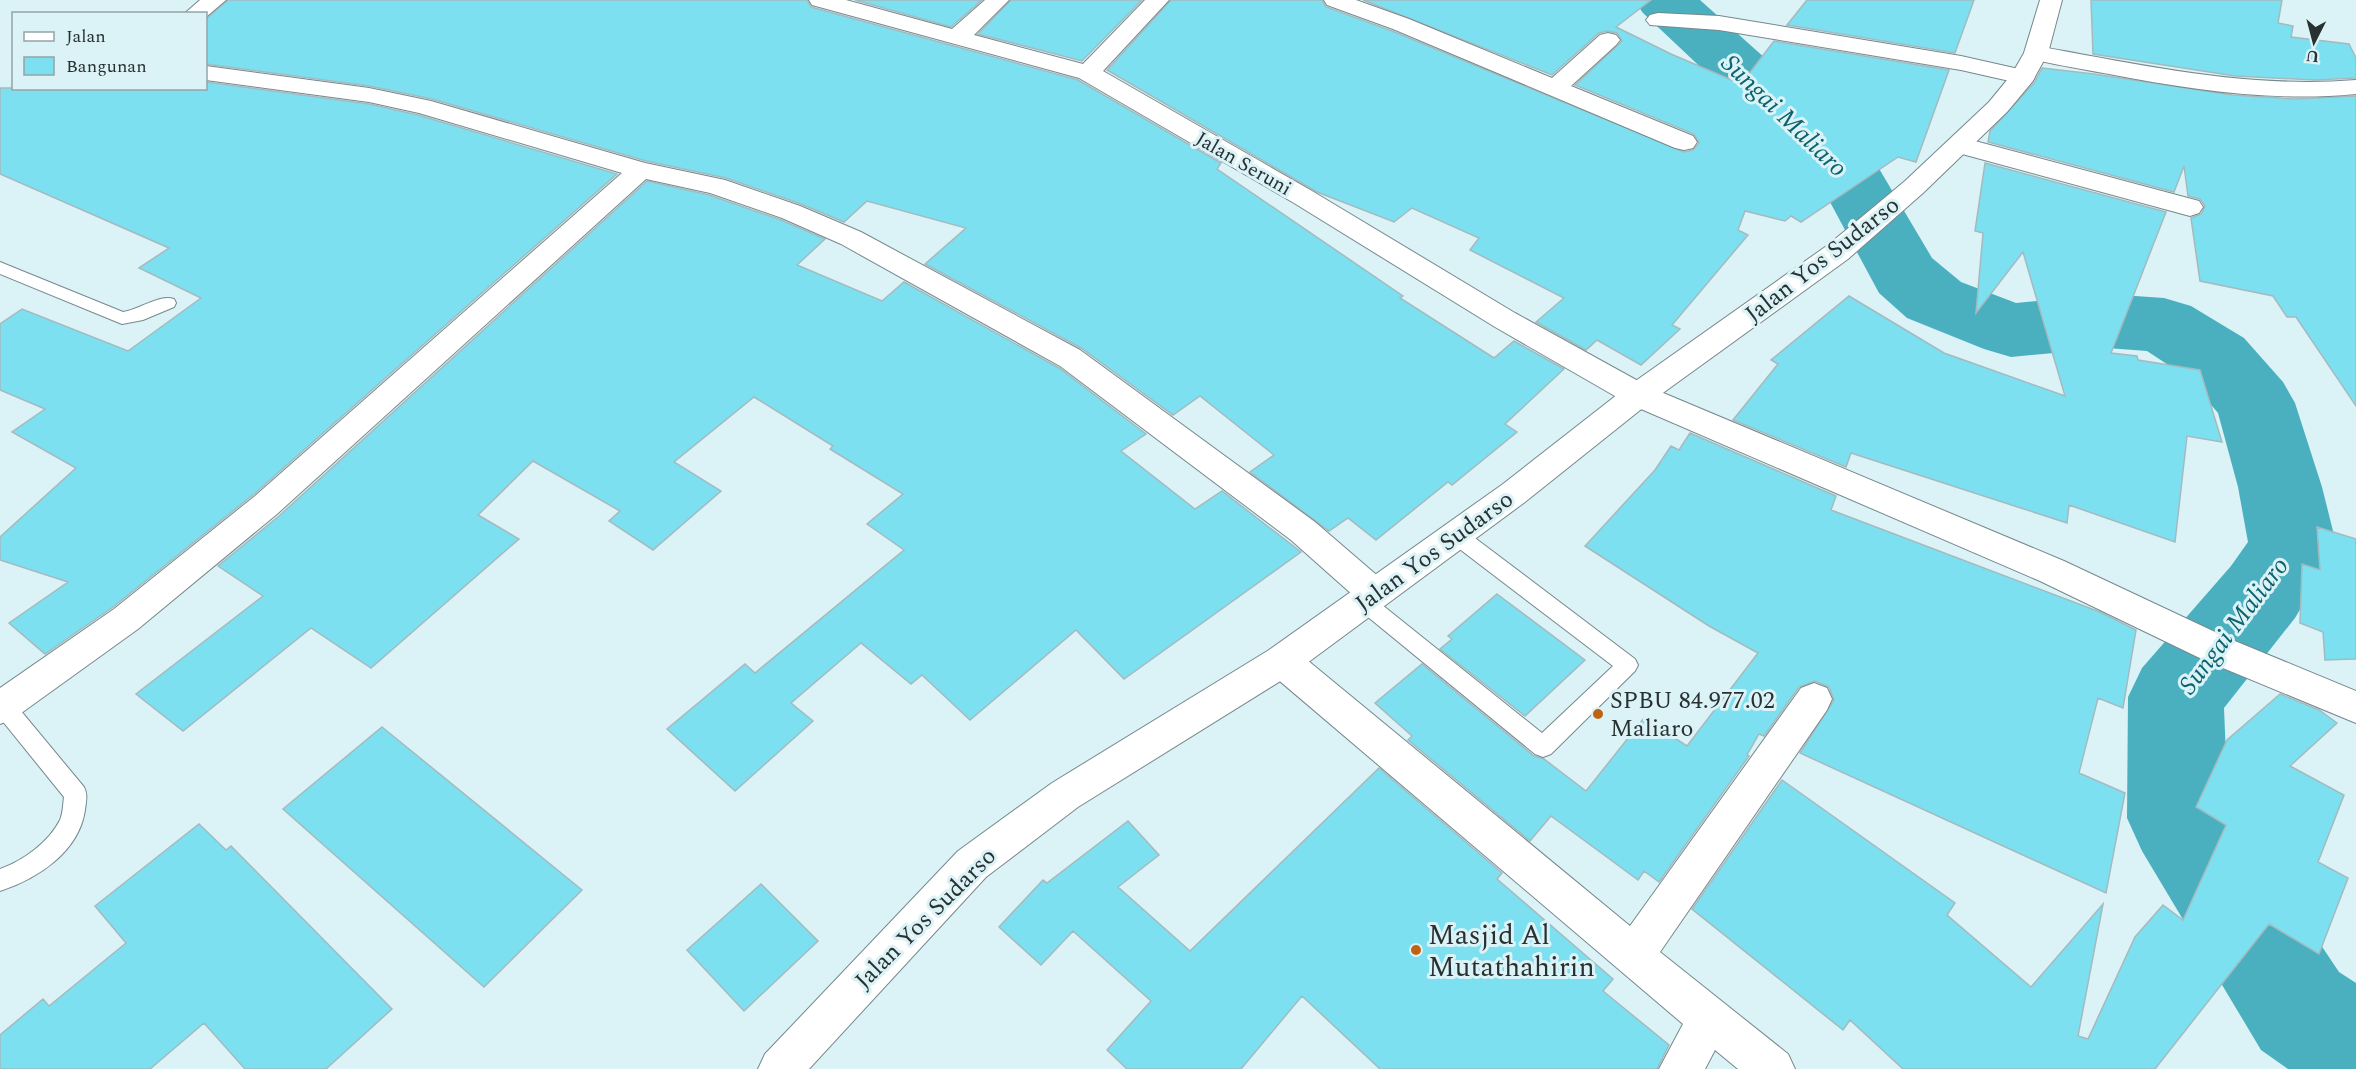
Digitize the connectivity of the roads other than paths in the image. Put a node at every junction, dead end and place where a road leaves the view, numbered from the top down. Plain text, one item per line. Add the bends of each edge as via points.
1 (215, 0) edge
2 (820, 0) edge
3 (998, 0) edge
4 (1158, 0) edge
5 (1335, 0) edge
6 (2051, 0) edge
7 (198, 12) edge
8 (1658, 20) dead end
9 (956, 38) junction
10 (1608, 40) dead end
11 (2036, 53) junction
12 (1088, 73) junction
13 (207, 74) edge
14 (2023, 77) junction
15 (2356, 87) edge
16 (1555, 88) junction
17 (1684, 142) dead end
18 (1960, 145) junction
19 (640, 170) junction
20 (2190, 207) dead end
21 (0, 268) edge
22 (168, 303) dead end
23 (1638, 395) junction
24 (1456, 536) junction
25 (1369, 598) junction
26 (1282, 661) junction
27 (1814, 699) dead end
28 (1, 707) edge
29 (2356, 707) edge
30 (0, 880) edge
31 (1633, 956) junction
32 (1709, 1019) junction
33 (780, 1069) edge
34 (1681, 1069) edge
35 (1773, 1069) edge

1 - 7 street
2 - 9 street, Jalan Seruni
3 - 9 street
4 - 12 street
5 - 16 street
6 - 11 street, Jalan Yos Sudarso
8 - 14 street via 1719,23 1962,63
9 - 12 street, Jalan Seruni
10 - 16 street
11 - 14 street, Jalan Yos Sudarso
11 - 15 street via 2269,90 2313,92
12 - 23 street, Jalan Seruni
13 - 19 street via 283,82 413,104
14 - 18 street, Jalan Yos Sudarso
16 - 17 street
18 - 20 street
18 - 23 street, Jalan Yos Sudarso via 1838,252
19 - 25 street via 716,186 851,238 1070,358 1303,531
19 - 28 street via 266,505 126,619
21 - 22 lane via 122,318
23 - 24 street, Jalan Yos Sudarso
23 - 29 street, Jalan Seruni via 2031,562 2218,650
24 - 25 street, Jalan Yos Sudarso
24 - 25 lane via 1628,665 1543,747
25 - 26 street, Jalan Yos Sudarso
26 - 31 street
26 - 33 street, Jalan Yos Sudarso via 1065,795 972,864
27 - 31 street
28 - 30 lane via 76,794 71,821 55,845 17,876
31 - 32 street
32 - 34 street
32 - 35 street

